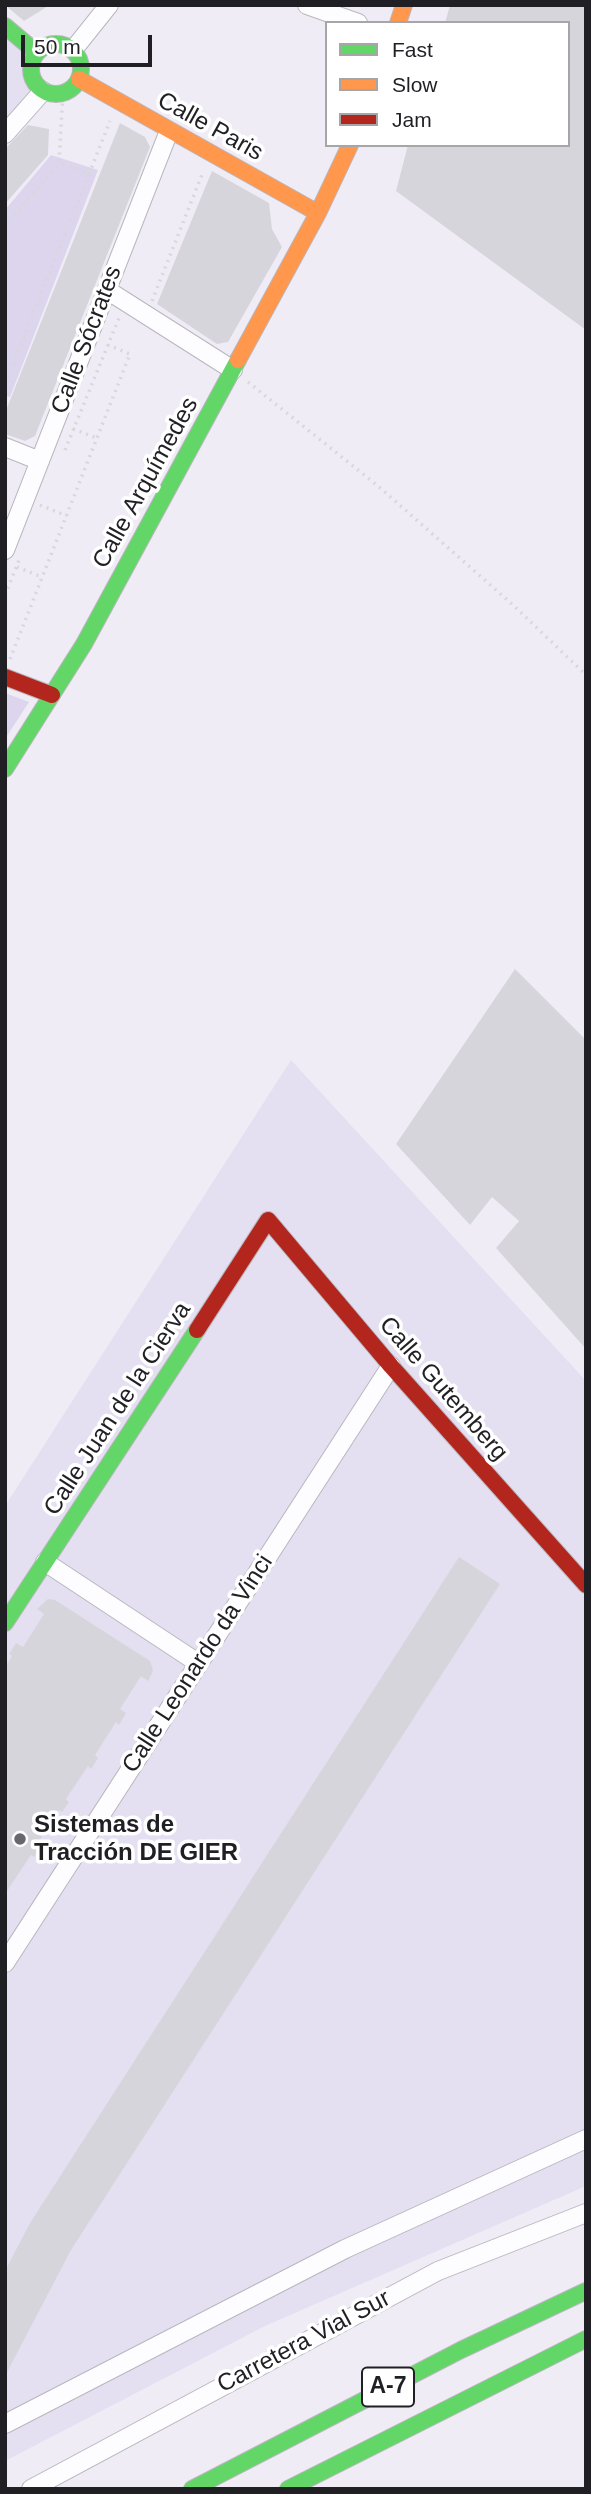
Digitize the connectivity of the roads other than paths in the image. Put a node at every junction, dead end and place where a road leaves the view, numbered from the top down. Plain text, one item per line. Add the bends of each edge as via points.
1 (109, 5) edge
2 (307, 5) edge
3 (352, 21) edge
4 (5, 26) edge
5 (73, 50) junction
6 (37, 53) junction
7 (79, 79) junction
8 (43, 91) junction
9 (169, 131) junction
10 (5, 134) edge
11 (349, 147) edge
12 (318, 214) junction
13 (107, 290) junction
14 (233, 370) junction
15 (5, 447) edge
16 (40, 461) junction
17 (14, 552) edge
18 (5, 677) edge
19 (52, 695) junction
20 (5, 769) edge
21 (268, 1220) joint
22 (391, 1366) junction
23 (45, 1562) junction
24 (586, 1585) edge
25 (5, 1623) edge
26 (198, 1663) junction
27 (5, 1963) edge
28 (586, 2139) edge
29 (586, 2213) edge
30 (586, 2291) edge
31 (586, 2339) edge
32 (5, 2424) edge
33 (31, 2489) edge
34 (192, 2489) edge
35 (288, 2489) edge

1 - 5 street
2 - 3 street
4 - 6 main road
5 - 6 main road via 50,44
5 - 7 main road via 81,64
6 - 8 main road via 31,69
7 - 8 main road via 63,93
7 - 9 main road, Calle Paris
8 - 10 street
9 - 12 main road, Calle Paris
9 - 13 street, Calle Sócrates
11 - 12 main road, Calle Arquímedes
12 - 14 main road, Calle Arquímedes
13 - 14 street
13 - 16 street, Calle Sócrates
14 - 19 main road, Calle Arquímedes via 85,644
15 - 16 street
16 - 17 street, Calle Sócrates via 25,499
18 - 19 main road
19 - 20 main road, Calle Arquímedes
21 - 22 main road, Calle Gutemberg
21 - 23 main road, Calle Juan de la Cierva
22 - 24 main road, Calle Gutemberg
22 - 26 street, Calle Leonardo da Vinci
23 - 25 main road, Calle Juan de la Cierva
23 - 26 street
26 - 27 street, Calle Leonardo da Vinci
28 - 32 street via 345,2249
29 - 33 street, Carretera Vial Sur via 438,2272
30 - 34 main road, A-7
31 - 35 main road, A-7

